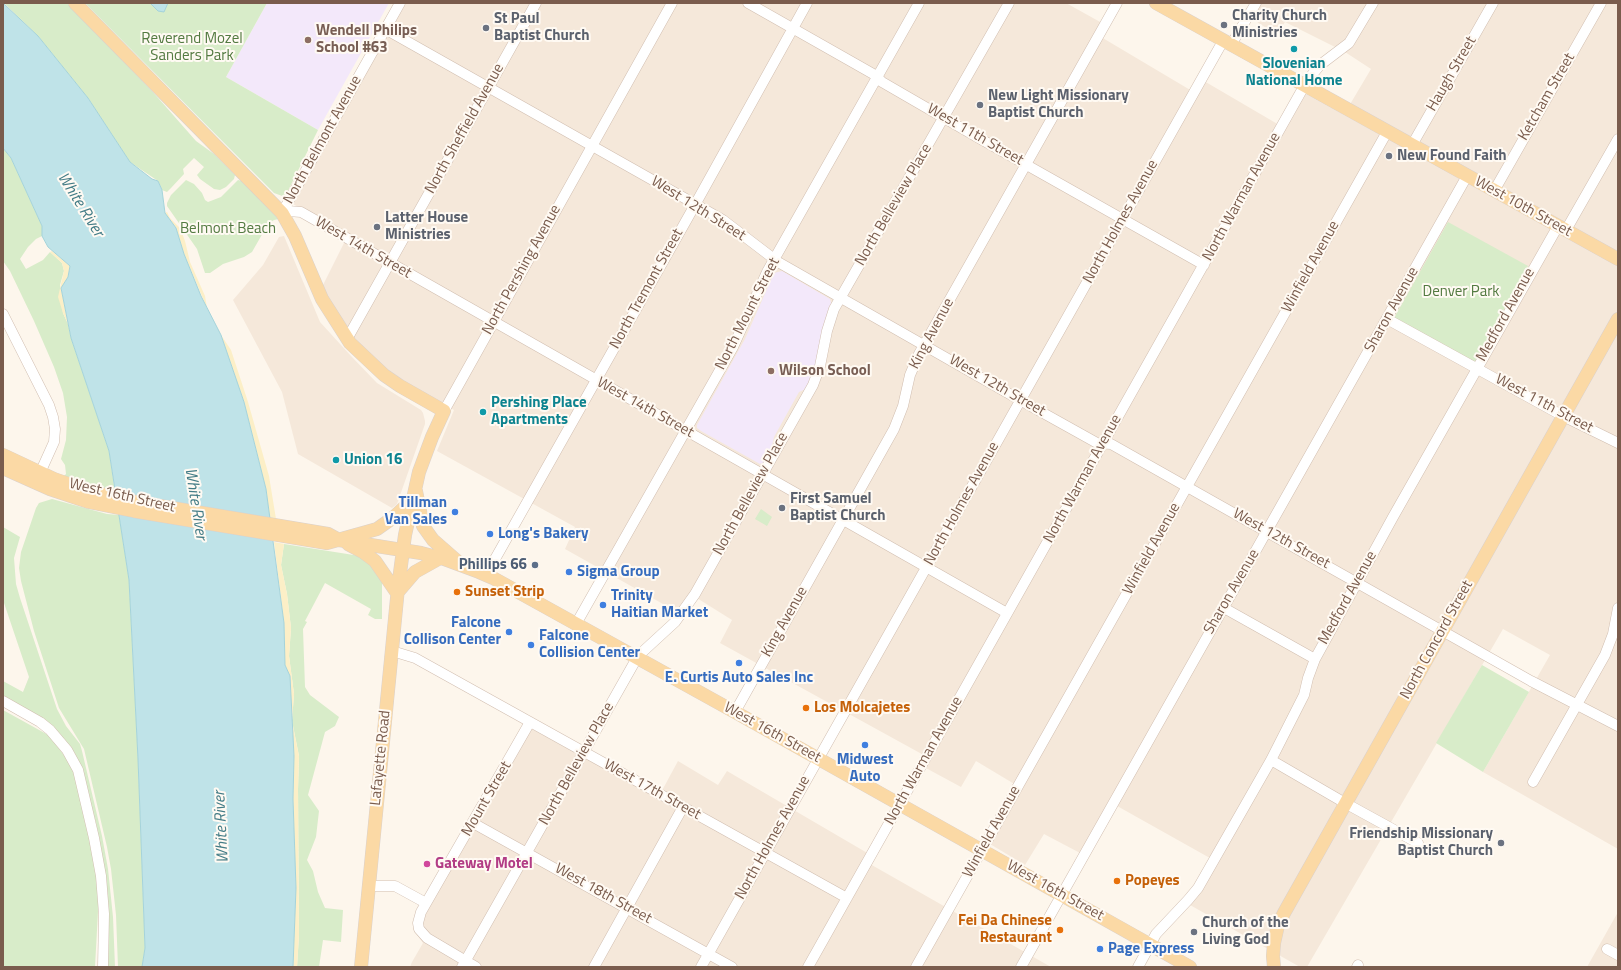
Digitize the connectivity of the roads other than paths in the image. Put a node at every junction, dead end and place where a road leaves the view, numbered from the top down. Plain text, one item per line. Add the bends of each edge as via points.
1 (74, 3) edge
2 (400, 3) edge
3 (536, 3) edge
4 (672, 3) edge
5 (748, 3) edge
6 (807, 3) edge
7 (919, 3) edge
8 (1009, 3) edge
9 (1117, 3) edge
10 (1156, 3) edge
11 (1256, 3) edge
12 (1373, 3) edge
13 (1493, 3) edge
14 (1601, 3) edge
15 (793, 28) junction
16 (385, 29) junction
17 (1227, 43) junction
18 (877, 78) junction
19 (1304, 86) junction
20 (488, 88) junction
21 (944, 118) junction
22 (1387, 132) junction
23 (1618, 139) edge
24 (1412, 145) junction
25 (592, 146) junction
26 (1026, 164) junction
27 (1467, 176) junction
28 (1494, 190) junction
29 (695, 204) junction
30 (282, 214) junction
31 (1123, 219) junction
32 (1562, 228) junction
33 (1618, 259) edge
34 (774, 260) junction
35 (390, 264) junction
36 (1204, 265) junction
37 (841, 298) junction
38 (3, 314) edge
39 (1387, 319) junction
40 (1618, 319) edge
41 (493, 322) junction
42 (348, 339) junction
43 (924, 345) junction
44 (1476, 368) junction
45 (596, 380) junction
46 (1021, 400) junction
47 (444, 411) junction
48 (1563, 416) junction
49 (686, 431) junction
50 (1618, 442) edge
51 (1104, 443) junction
52 (3, 455) edge
53 (3, 468) edge
54 (40, 473) junction
55 (762, 474) junction
56 (1187, 487) junction
57 (414, 494) junction
58 (90, 497) junction
59 (843, 520) junction
60 (1267, 531) junction
61 (339, 540) junction
62 (403, 550) junction
63 (440, 558) junction
64 (459, 564) junction
65 (926, 567) junction
66 (486, 575) junction
67 (1358, 582) junction
68 (397, 593) junction
69 (1224, 608) junction
70 (1618, 608) edge
71 (1007, 613) junction
72 (576, 624) junction
73 (1442, 630) junction
74 (392, 651) junction
75 (637, 658) junction
76 (1315, 660) junction
77 (3, 701) edge
78 (1577, 704) junction
79 (735, 712) junction
80 (530, 722) junction
81 (1618, 726) edge
82 (583, 752) junction
83 (818, 759) junction
84 (1271, 760) junction
85 (1533, 782) dead end
86 (1345, 803) junction
87 (899, 804) junction
88 (684, 807) junction
89 (474, 823) junction
90 (1418, 843) dead end
91 (982, 850) junction
92 (527, 852) junction
93 (765, 853) junction
94 (368, 886) junction
95 (1062, 895) junction
96 (847, 898) junction
97 (426, 903) junction
98 (627, 908) junction
99 (1150, 945) junction
100 (1607, 949) dead end
101 (709, 953) junction
102 (1618, 955) edge
103 (464, 964) edge
104 (103, 967) edge
105 (361, 967) edge
106 (476, 967) edge
107 (594, 967) edge
108 (701, 967) edge
109 (732, 967) edge
110 (808, 967) edge
111 (916, 967) edge
112 (1021, 967) edge
113 (1138, 967) edge
114 (1190, 967) edge
115 (1274, 967) edge

1 - 30 main road
2 - 16 street, North Belmont Avenue
3 - 20 street, North Sheffield Avenue
4 - 25 street, North Pershing Avenue
5 - 15 street, West 11th Street
6 - 15 street, North Tremont Street
7 - 18 street, North Mount Street
8 - 21 street, North Belleview Place
9 - 26 street, King Avenue
10 - 17 main road, West 10th Street
11 - 17 street, North Holmes Avenue
12 - 19 street, North Warman Avenue via 1349,43 1320,65
13 - 24 street, Haugh Street
14 - 28 street, Ketcham Street
15 - 18 street, West 11th Street via 875,74
15 - 29 street, North Tremont Street
16 - 20 street, West 12th Street
16 - 30 street, North Belmont Avenue
17 - 19 main road, West 10th Street
17 - 31 street, North Holmes Avenue
18 - 21 street, West 11th Street
18 - 34 street, North Mount Street
19 - 22 main road, West 10th Street
19 - 36 street, North Warman Avenue
20 - 25 street, West 12th Street
20 - 35 street, North Sheffield Avenue
21 - 26 street, West 11th Street
21 - 37 street, North Belleview Place
22 - 24 main road, West 10th Street
22 - 56 street, Winfield Avenue
23 - 32 street, Medford Avenue
24 - 27 main road, West 10th Street
25 - 29 street, West 12th Street
25 - 41 street, North Pershing Avenue
26 - 31 street, West 11th Street
26 - 43 street, King Avenue
27 - 28 main road, West 10th Street
27 - 39 street, Sharon Avenue
28 - 32 main road, West 10th Street
29 - 34 street, West 12th Street via 722,220
29 - 45 street, North Tremont Street
30 - 35 street, West 14th Street via 288,211 301,212
30 - 42 main road via 295,236 322,299
31 - 36 street, West 11th Street
31 - 46 street, North Holmes Avenue
32 - 33 main road, West 10th Street
32 - 44 street, Medford Avenue
34 - 37 street, West 12th Street
34 - 49 street, North Mount Street via 739,336
35 - 41 street, West 14th Street
35 - 42 street, North Sheffield Avenue
36 - 51 street, North Warman Avenue
37 - 43 street, West 12th Street
37 - 55 street, North Belleview Place via 829,322 823,357 816,378
38 - 54 street via 53,417 54,442
39 - 44 street, West 11th Street
39 - 60 street, Sharon Avenue
40 - 48 main road, North Concord Street
41 - 45 street, West 14th Street
41 - 47 street, North Pershing Avenue
42 - 47 main road via 384,375
43 - 46 street, West 12th Street
43 - 59 street, King Avenue via 911,372 896,426
44 - 48 street, West 11th Street
44 - 67 street, Medford Avenue
45 - 49 street, West 14th Street
45 - 66 street, North Tremont Street
46 - 51 street, West 12th Street via 1096,442
46 - 65 street, North Holmes Avenue
47 - 57 main road, North Pershing Avenue via 425,454
48 - 50 street, West 11th Street
48 - 73 main road, North Concord Street
49 - 55 street, West 14th Street
49 - 72 street, North Mount Street
51 - 56 street, West 12th Street via 1111,444
51 - 71 street, North Warman Avenue
52 - 54 main road, West 16th Street
53 - 58 main road, West 16th Street via 38,484
54 - 58 main road, West 16th Street
55 - 59 street, West 14th Street
55 - 75 street, North Belleview Place via 689,605
56 - 60 street, West 12th Street
56 - 91 street, Winfield Avenue
57 - 61 main road via 394,517 377,529
57 - 62 main road, North Pershing Avenue
57 - 64 main road via 423,526 433,540
58 - 61 main road, West 16th Street via 134,512 314,537 327,543
59 - 65 street, West 14th Street
59 - 79 street, King Avenue
60 - 67 street, West 12th Street
60 - 69 street, Sharon Avenue
61 - 62 main road, West 16th Street
61 - 68 main road via 375,561
62 - 63 main road, West 16th Street
62 - 68 main road, Lafayette Road
63 - 64 main road, West 16th Street
63 - 68 main road via 415,572
64 - 66 main road, West 16th Street
65 - 71 street, West 14th Street
65 - 83 street, North Holmes Avenue
66 - 72 main road, West 16th Street
67 - 73 street, West 12th Street
67 - 76 street, Medford Avenue
68 - 74 main road, Lafayette Road
69 - 76 street
69 - 95 street, Sharon Avenue
70 - 78 street via 1609,646
71 - 87 street, North Warman Avenue
72 - 75 main road, West 16th Street
73 - 78 street, West 12th Street
73 - 86 main road, North Concord Street
74 - 80 street, West 17th Street via 414,658
74 - 94 main road, Lafayette Road
75 - 79 main road, West 16th Street
75 - 82 street, North Belleview Place
76 - 84 street, Medford Avenue via 1304,695
77 - 104 street via 40,722 55,735 65,747 81,779 97,854 104,914
78 - 81 street, West 12th Street
78 - 85 street
79 - 83 main road, West 16th Street
80 - 82 street, West 17th Street
80 - 89 street, Mount Street
82 - 88 street, West 17th Street
82 - 92 street, North Belleview Place
83 - 87 main road, West 16th Street
83 - 93 street, North Holmes Avenue
84 - 86 street
84 - 99 street, Medford Avenue via 1193,895 1158,931
86 - 90 street
86 - 115 main road, North Concord Street via 1281,918 1274,943
87 - 91 main road, West 16th Street
87 - 96 street, North Warman Avenue
88 - 93 street, West 17th Street
88 - 98 street
89 - 92 street, West 18th Street
89 - 97 street, Mount Street
91 - 95 main road, West 16th Street
91 - 111 street, Winfield Avenue
92 - 98 street, West 18th Street
92 - 103 street, North Belleview Place
93 - 96 street, West 17th Street
93 - 101 street, North Holmes Avenue
94 - 97 street via 395,886
94 - 105 main road, Lafayette Road
95 - 99 main road, West 16th Street
95 - 112 street, Sharon Avenue
96 - 110 street, North Warman Avenue
97 - 103 street, Mount Street via 418,923 419,929 427,938
98 - 101 street, West 18th Street
98 - 107 street
99 - 113 street, Medford Avenue
99 - 114 main road, West 16th Street
100 - 102 street
101 - 108 street, North Holmes Avenue
101 - 109 street, West 18th Street
103 - 106 street

